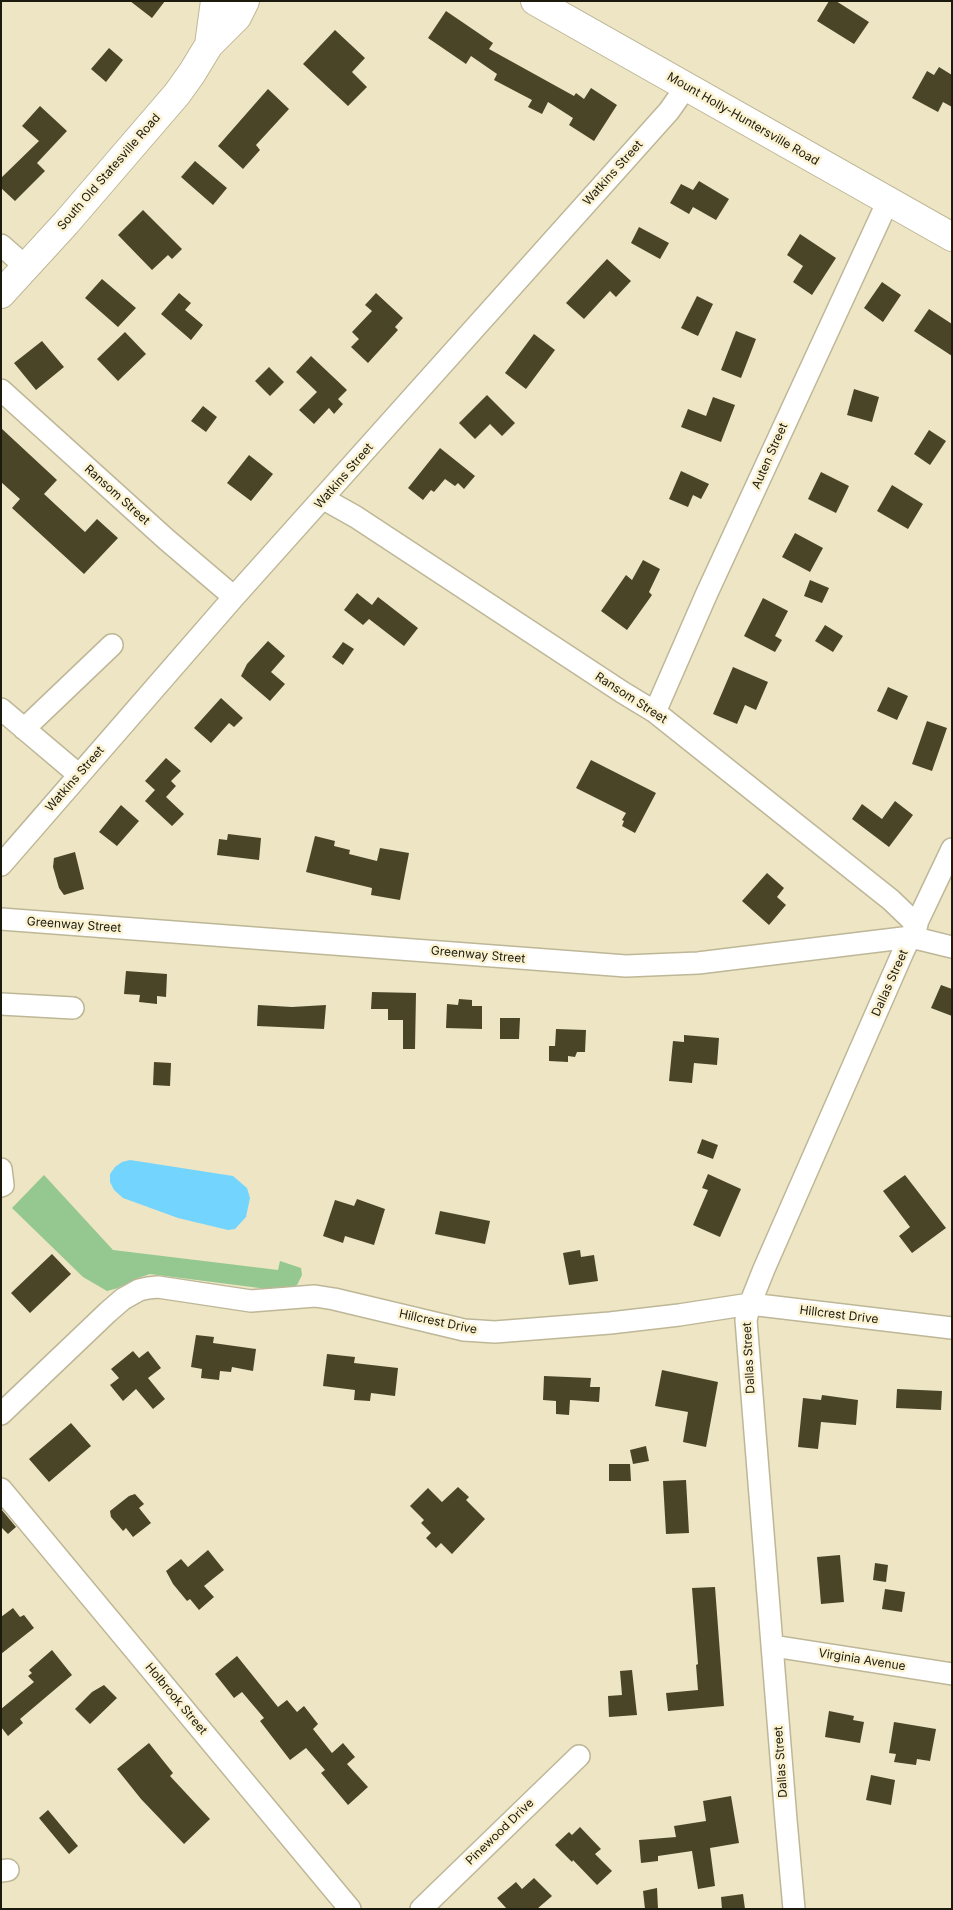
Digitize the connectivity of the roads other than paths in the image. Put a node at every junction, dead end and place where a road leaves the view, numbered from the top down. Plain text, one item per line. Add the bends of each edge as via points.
1 (215, 1) edge
2 (245, 1) edge
3 (535, 1) edge
4 (209, 45) junction
5 (686, 87) junction
6 (888, 201) junction
7 (952, 237) edge
8 (1, 245) edge
9 (26, 267) junction
10 (1, 294) edge
11 (1, 390) edge
12 (324, 499) junction
13 (234, 598) junction
14 (112, 644) dead end
15 (1, 709) edge
16 (655, 712) junction
17 (24, 729) junction
18 (79, 775) junction
19 (952, 848) edge
20 (1, 865) edge
21 (1, 919) edge
22 (914, 931) junction
23 (952, 947) edge
24 (1, 1004) edge
25 (74, 1008) dead end
26 (1, 1169) edge
27 (1, 1186) edge
28 (750, 1304) junction
29 (952, 1328) edge
30 (1, 1414) edge
31 (1, 1489) edge
32 (773, 1646) junction
33 (952, 1674) edge
34 (580, 1756) dead end
35 (350, 1909) edge
36 (420, 1909) edge
37 (794, 1909) edge

1 - 4 main road, South Old Statesville Road
2 - 4 main road, South Old Statesville Road via 237,17
3 - 5 main road, Mount Holly-Huntersville Road
4 - 9 main road, South Old Statesville Road via 177,94
5 - 6 main road, Mount Holly-Huntersville Road
5 - 12 street, Watkins Street via 669,111
6 - 7 main road, Mount Holly-Huntersville Road
6 - 16 street, Auten Street
8 - 9 street
9 - 10 main road, South Old Statesville Road
11 - 13 street, Ransom Street
12 - 13 street, Watkins Street
12 - 16 street, Ransom Street via 356,516
13 - 18 street, Watkins Street
14 - 17 street
15 - 17 street
16 - 22 street, Ransom Street via 891,900
17 - 18 street
18 - 20 street, Watkins Street
19 - 22 street, Dallas Street
21 - 22 street, Greenway Street via 626,966 698,963
22 - 23 street, Greenway Street
22 - 28 street, Dallas Street
24 - 25 street
26 - 27 street
28 - 29 street, Hillcrest Drive
28 - 30 street, Hillcrest Drive via 679,1316 495,1332 464,1330 315,1296 251,1300 148,1288 123,1299
28 - 32 street, Dallas Street via 746,1320 747,1351
31 - 35 street, Holbrook Street
32 - 33 street, Virginia Avenue
32 - 37 street, Dallas Street
34 - 36 street, Pinewood Drive

